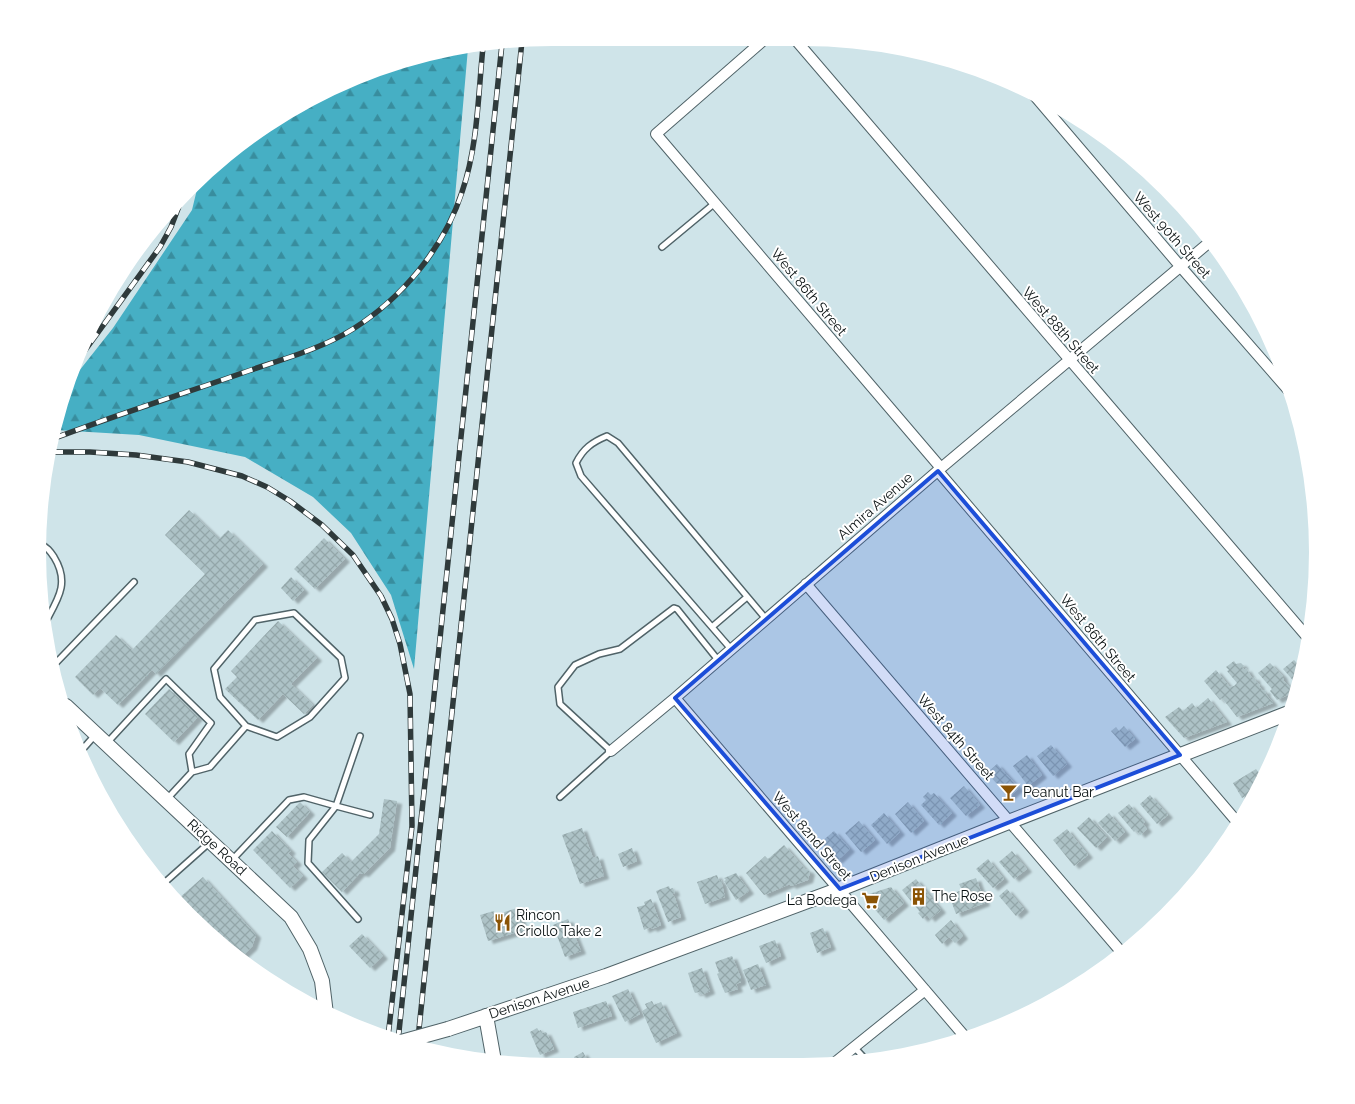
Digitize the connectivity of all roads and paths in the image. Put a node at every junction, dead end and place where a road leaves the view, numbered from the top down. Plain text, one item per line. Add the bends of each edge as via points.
1 (757, 46) edge
2 (801, 46) edge
3 (1045, 108) edge
4 (715, 203) junction
5 (1205, 246) edge
6 (662, 247) dead end
7 (1180, 266) junction
8 (1069, 360) junction
9 (1278, 378) edge
10 (939, 469) junction
11 (46, 548) edge
12 (134, 582) dead end
13 (806, 584) junction
14 (747, 596) junction
15 (51, 614) edge
16 (766, 618) junction
17 (712, 627) junction
18 (1302, 631) edge
19 (731, 649) junction
20 (718, 660) junction
21 (58, 661) edge
22 (675, 698) junction
23 (72, 712) edge
24 (1282, 716) edge
25 (246, 726) junction
26 (360, 736) dead end
27 (101, 739) junction
28 (86, 747) edge
29 (611, 751) junction
30 (1180, 755) junction
31 (192, 772) junction
32 (560, 797) dead end
33 (166, 800) junction
34 (336, 806) junction
35 (370, 814) dead end
36 (1233, 818) edge
37 (1010, 821) junction
38 (211, 840) junction
39 (232, 860) junction
40 (168, 880) edge
41 (840, 889) junction
42 (358, 919) dead end
43 (1118, 948) edge
44 (925, 990) junction
45 (325, 1004) edge
46 (486, 1016) junction
47 (961, 1032) edge
48 (413, 1039) edge
49 (855, 1048) junction
50 (493, 1054) edge
51 (861, 1054) edge
52 (844, 1056) edge

1 - 4 street, West 86th Street via 656,134
2 - 8 street, West 88th Street
3 - 7 street, West 90th Street
4 - 6 lane
4 - 10 street, West 86th Street
5 - 7 street, Almira Avenue
7 - 8 street, Almira Avenue
7 - 9 street, West 90th Street
8 - 10 street, Almira Avenue
8 - 18 street, West 88th Street
10 - 13 street, Almira Avenue
10 - 30 street, West 86th Street
11 - 15 lane via 57,562 62,582
12 - 21 lane
13 - 16 street, Almira Avenue
13 - 37 street, West 84th Street
14 - 16 lane
14 - 17 lane
14 - 17 lane via 618,443 607,436 594,441 581,452 576,463 581,476
16 - 19 street, Almira Avenue
17 - 19 lane
19 - 20 street, Almira Avenue
20 - 22 street, Almira Avenue
20 - 29 lane via 674,608 620,650 599,654 575,665 558,687 560,704
22 - 29 street, Almira Avenue
22 - 41 street, West 82nd Street
23 - 27 main road, Ridge Road
24 - 30 main road, Denison Avenue
25 - 25 lane via 220,697 214,669 255,620 294,613 341,658 345,678 310,717 278,737
25 - 31 lane via 210,767
26 - 34 lane
27 - 28 lane
27 - 31 lane via 166,679 211,723 189,754
27 - 33 main road, Ridge Road
29 - 32 lane, Almira Avenue
30 - 36 street, West 86th Street
30 - 37 main road, Denison Avenue
31 - 33 lane
33 - 38 main road, Ridge Road
34 - 35 lane
34 - 39 lane via 304,797 289,800
34 - 42 lane via 309,840 308,863
37 - 41 main road, Denison Avenue
37 - 43 street, West 84th Street
38 - 39 main road, Ridge Road
38 - 40 lane
39 - 45 main road, Ridge Road via 291,917 310,949 322,980
41 - 44 street, West 82nd Street
41 - 46 main road, Denison Avenue via 606,976
44 - 47 street, West 82nd Street
44 - 49 street
46 - 48 main road, Denison Avenue, bridge
46 - 50 main road
49 - 51 lane
49 - 52 street

